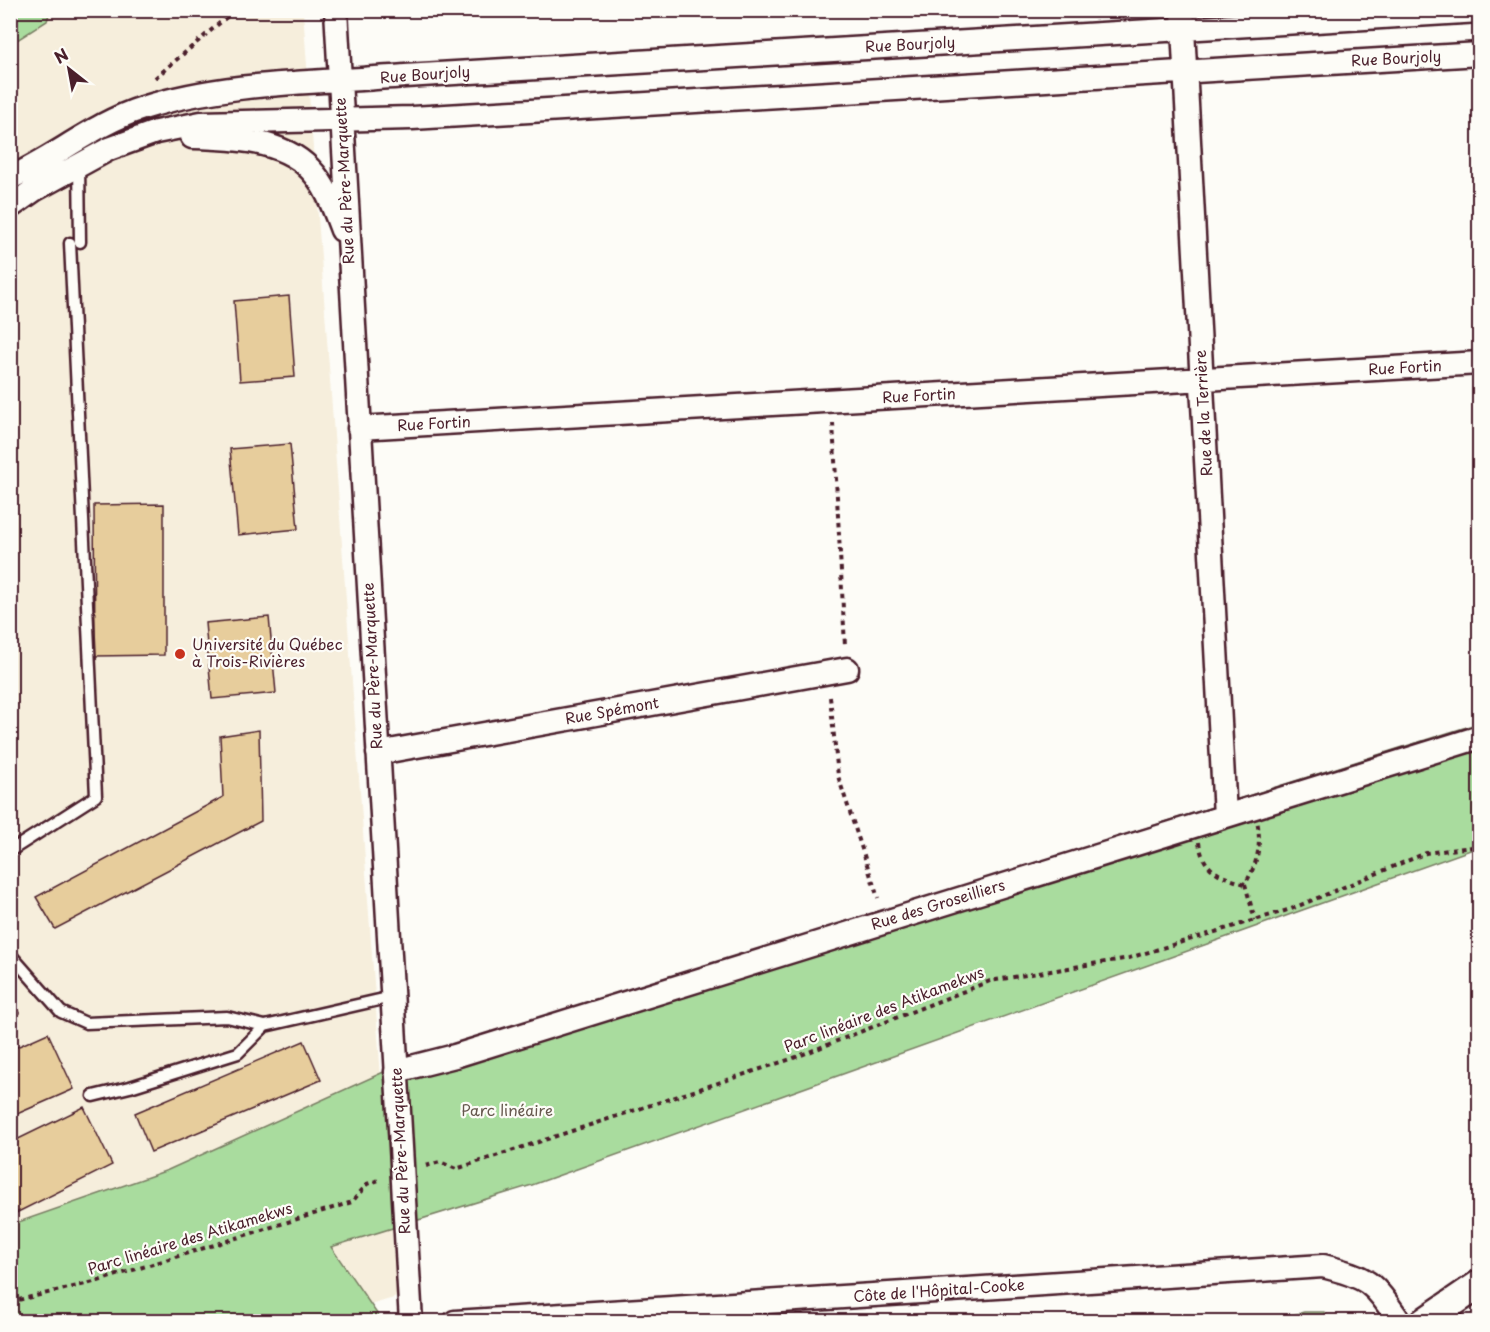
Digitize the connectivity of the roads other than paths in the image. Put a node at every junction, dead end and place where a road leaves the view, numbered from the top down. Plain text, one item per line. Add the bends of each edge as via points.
1 (336, 10) edge
2 (1479, 11) edge
3 (1183, 20) edge
4 (1479, 54) edge
5 (1186, 72) junction
6 (340, 81) junction
7 (342, 119) junction
8 (156, 132) junction
9 (79, 164) junction
10 (10, 178) edge
11 (10, 207) edge
12 (349, 245) junction
13 (1479, 363) edge
14 (1202, 380) junction
15 (359, 428) junction
16 (847, 669) road end
17 (1479, 737) edge
18 (378, 753) junction
19 (1225, 816) junction
20 (10, 851) edge
21 (10, 954) edge
22 (392, 997) junction
23 (265, 1026) junction
24 (396, 1071) junction
25 (93, 1096) dead end
26 (1479, 1284) edge
27 (411, 1322) edge
28 (455, 1322) edge
29 (1400, 1322) edge
30 (1424, 1322) edge

1 - 6 street, Rue du Père-Marquette
2 - 3 street, Rue Bourjoly
3 - 5 street, Rue de la Terrière
3 - 6 street, Rue Bourjoly
4 - 5 street, Rue Bourjoly
5 - 7 street, Rue Bourjoly
5 - 14 street, Rue de la Terrière
6 - 7 street, Rue du Père-Marquette
6 - 10 street, Rue Bourjoly via 228,91 142,108
7 - 8 street, Rue Bourjoly via 201,123
7 - 12 street, Rue du Père-Marquette
8 - 9 street, Rue Bourjoly
8 - 12 street via 259,144 301,161 323,186
9 - 11 street, Rue Bourjoly
9 - 20 lane via 75,242 96,796
12 - 15 street, Rue du Père-Marquette
13 - 14 street, Rue Fortin
14 - 15 street, Rue Fortin
14 - 19 street, Rue de la Terrière
15 - 18 street, Rue du Père-Marquette
16 - 18 street, Rue Spémont
17 - 19 street, Rue des Groseilliers
18 - 22 street, Rue du Père-Marquette
19 - 24 street, Rue des Groseilliers via 455,1056
21 - 23 lane via 61,1012 86,1023 227,1017
22 - 23 lane
22 - 24 street, Rue du Père-Marquette
23 - 25 lane via 238,1053
24 - 27 street, Rue du Père-Marquette
26 - 30 street
28 - 29 street, Côte de l'Hôpital-Cooke via 1323,1266 1354,1274 1375,1286

